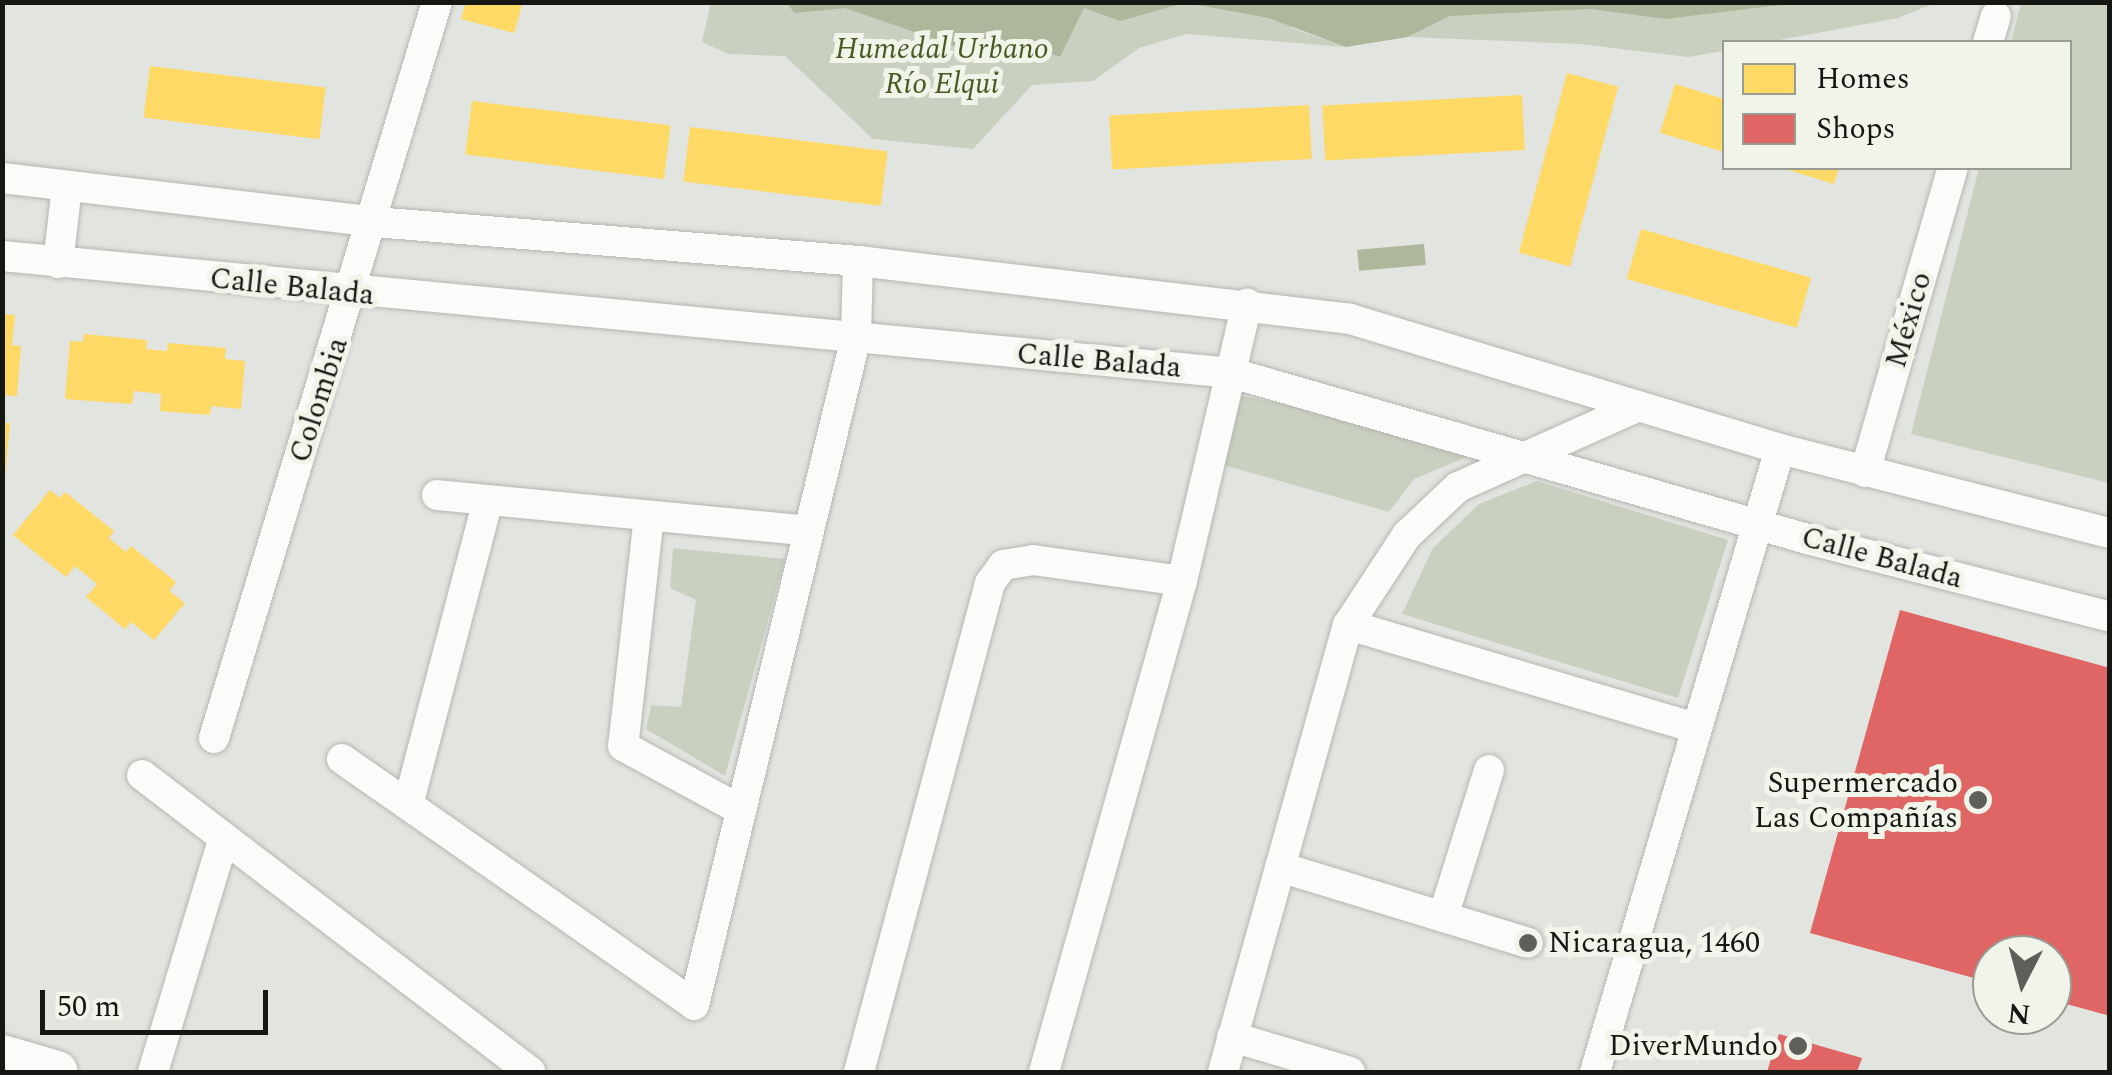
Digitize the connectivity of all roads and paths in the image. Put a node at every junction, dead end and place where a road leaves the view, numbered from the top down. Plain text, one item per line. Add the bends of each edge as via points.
1 (436, 2) edge
2 (1951, 170) edge
3 (2, 178) edge
4 (67, 186) junction
5 (374, 222) junction
6 (2, 256) edge
7 (858, 260) junction
8 (58, 263) junction
9 (353, 294) junction
10 (1248, 304) junction
11 (856, 337) junction
12 (1232, 372) junction
13 (1637, 406) junction
14 (1780, 449) junction
15 (1532, 454) junction
16 (1866, 472) junction
17 (437, 496) dead end
18 (488, 501) junction
19 (649, 516) junction
20 (1760, 525) junction
21 (808, 532) junction
22 (2110, 533) edge
23 (1182, 581) junction
24 (2110, 616) edge
25 (1348, 624) junction
26 (1696, 728) junction
27 (214, 738) dead end
28 (342, 759) dead end
29 (1489, 770) dead end
30 (142, 776) dead end
31 (408, 806) junction
32 (741, 810) junction
33 (223, 840) junction
34 (1280, 867) junction
35 (1442, 917) junction
36 (1528, 943) dead end
37 (1232, 1037) junction
38 (2, 1056) edge
39 (57, 1072) edge
40 (153, 1072) edge
41 (530, 1072) edge
42 (859, 1072) edge
43 (1044, 1072) edge
44 (1222, 1072) edge
45 (1350, 1072) edge
46 (1596, 1072) edge

1 - 5 street, Colombia
2 - 16 street, México
3 - 4 street
4 - 5 street
4 - 8 street
5 - 7 street
5 - 9 street, Colombia
6 - 8 street, Calle Balada
7 - 10 street
7 - 11 street
8 - 9 street, Calle Balada
9 - 11 street, Calle Balada
9 - 27 street, Colombia
10 - 12 street
10 - 13 street via 1350,319
11 - 12 street, Calle Balada
11 - 21 street
12 - 15 street, Calle Balada
12 - 23 street
13 - 14 street
13 - 15 street
14 - 16 street
14 - 20 street
15 - 20 street, Calle Balada
15 - 25 street via 1446,499 1407,535
16 - 22 street
17 - 18 street
18 - 19 street
18 - 31 street
19 - 21 street
19 - 32 street via 623,746
20 - 24 street, Calle Balada
20 - 26 street
21 - 32 street
23 - 42 street via 1033,560 1003,564 990,583
23 - 43 street
25 - 26 street
25 - 34 street
26 - 46 street
28 - 31 street
29 - 35 street
30 - 33 street
31 - 32 street via 694,1005
33 - 40 street
33 - 41 street
34 - 35 street
34 - 37 street
35 - 36 street
37 - 44 street
37 - 45 street
38 - 39 main road

